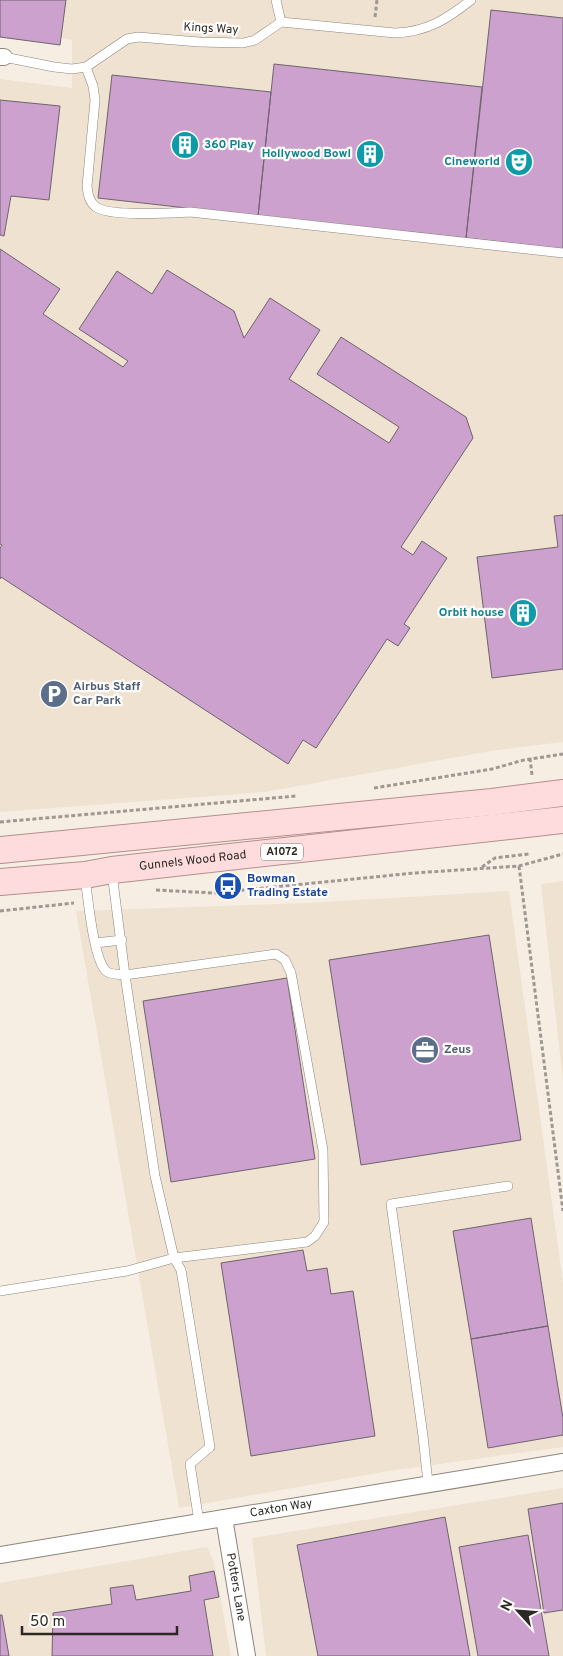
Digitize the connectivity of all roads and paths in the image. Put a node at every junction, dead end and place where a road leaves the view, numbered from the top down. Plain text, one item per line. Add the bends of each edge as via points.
1 (276, 0) edge
2 (471, 0) edge
3 (281, 22) junction
4 (2, 57) edge
5 (86, 67) junction
6 (563, 253) edge
7 (563, 754) edge
8 (530, 758) junction
9 (533, 780) dead end
10 (368, 789) dead end
11 (563, 793) edge
12 (298, 795) dead end
13 (563, 820) edge
14 (0, 822) edge
15 (0, 850) edge
16 (529, 854) dead end
17 (563, 854) edge
18 (519, 866) junction
19 (481, 868) junction
20 (112, 870) junction
21 (85, 875) junction
22 (0, 882) edge
23 (116, 896) junction
24 (88, 901) junction
25 (0, 911) edge
26 (122, 940) junction
27 (95, 943) junction
28 (125, 975) junction
29 (508, 1186) dead end
30 (563, 1212) edge
31 (174, 1258) junction
32 (0, 1291) edge
33 (563, 1462) edge
34 (428, 1483) junction
35 (224, 1518) junction
36 (199, 1522) junction
37 (0, 1555) edge
38 (247, 1656) edge

1 - 3 lane
2 - 3 lane via 430,27 411,33
3 - 5 lane, Kings Way via 255,40 243,44 127,39
4 - 5 lane via 54,67
5 - 6 lane via 95,100 87,186 89,198 96,207 106,211 190,212
7 - 8 path
8 - 9 path
8 - 10 path via 492,769
11 - 15 main road
12 - 14 path
13 - 20 main road, Gunnels Wood Road / A1072
16 - 19 path via 496,858
17 - 18 path
18 - 19 path
18 - 30 path
19 - 23 path via 214,893 148,890
20 - 21 main road, Gunnels Wood Road / A1072
20 - 23 lane
21 - 22 main road, Gunnels Wood Road / A1072
21 - 24 lane
23 - 26 lane
24 - 25 path
24 - 27 lane
26 - 27 lane
26 - 28 lane
27 - 28 lane via 105,969 109,973
28 - 31 lane via 155,1176
28 - 31 lane via 276,954 285,960 291,974 322,1140 324,1222 315,1236 307,1242
29 - 34 lane via 391,1204
31 - 32 lane via 127,1272
31 - 36 lane via 181,1270 210,1446 190,1464
33 - 34 street, Caxton Way
34 - 35 street, Caxton Way
35 - 36 street, Caxton Way
35 - 38 street, Potters Lane
36 - 37 street, Caxton Way

